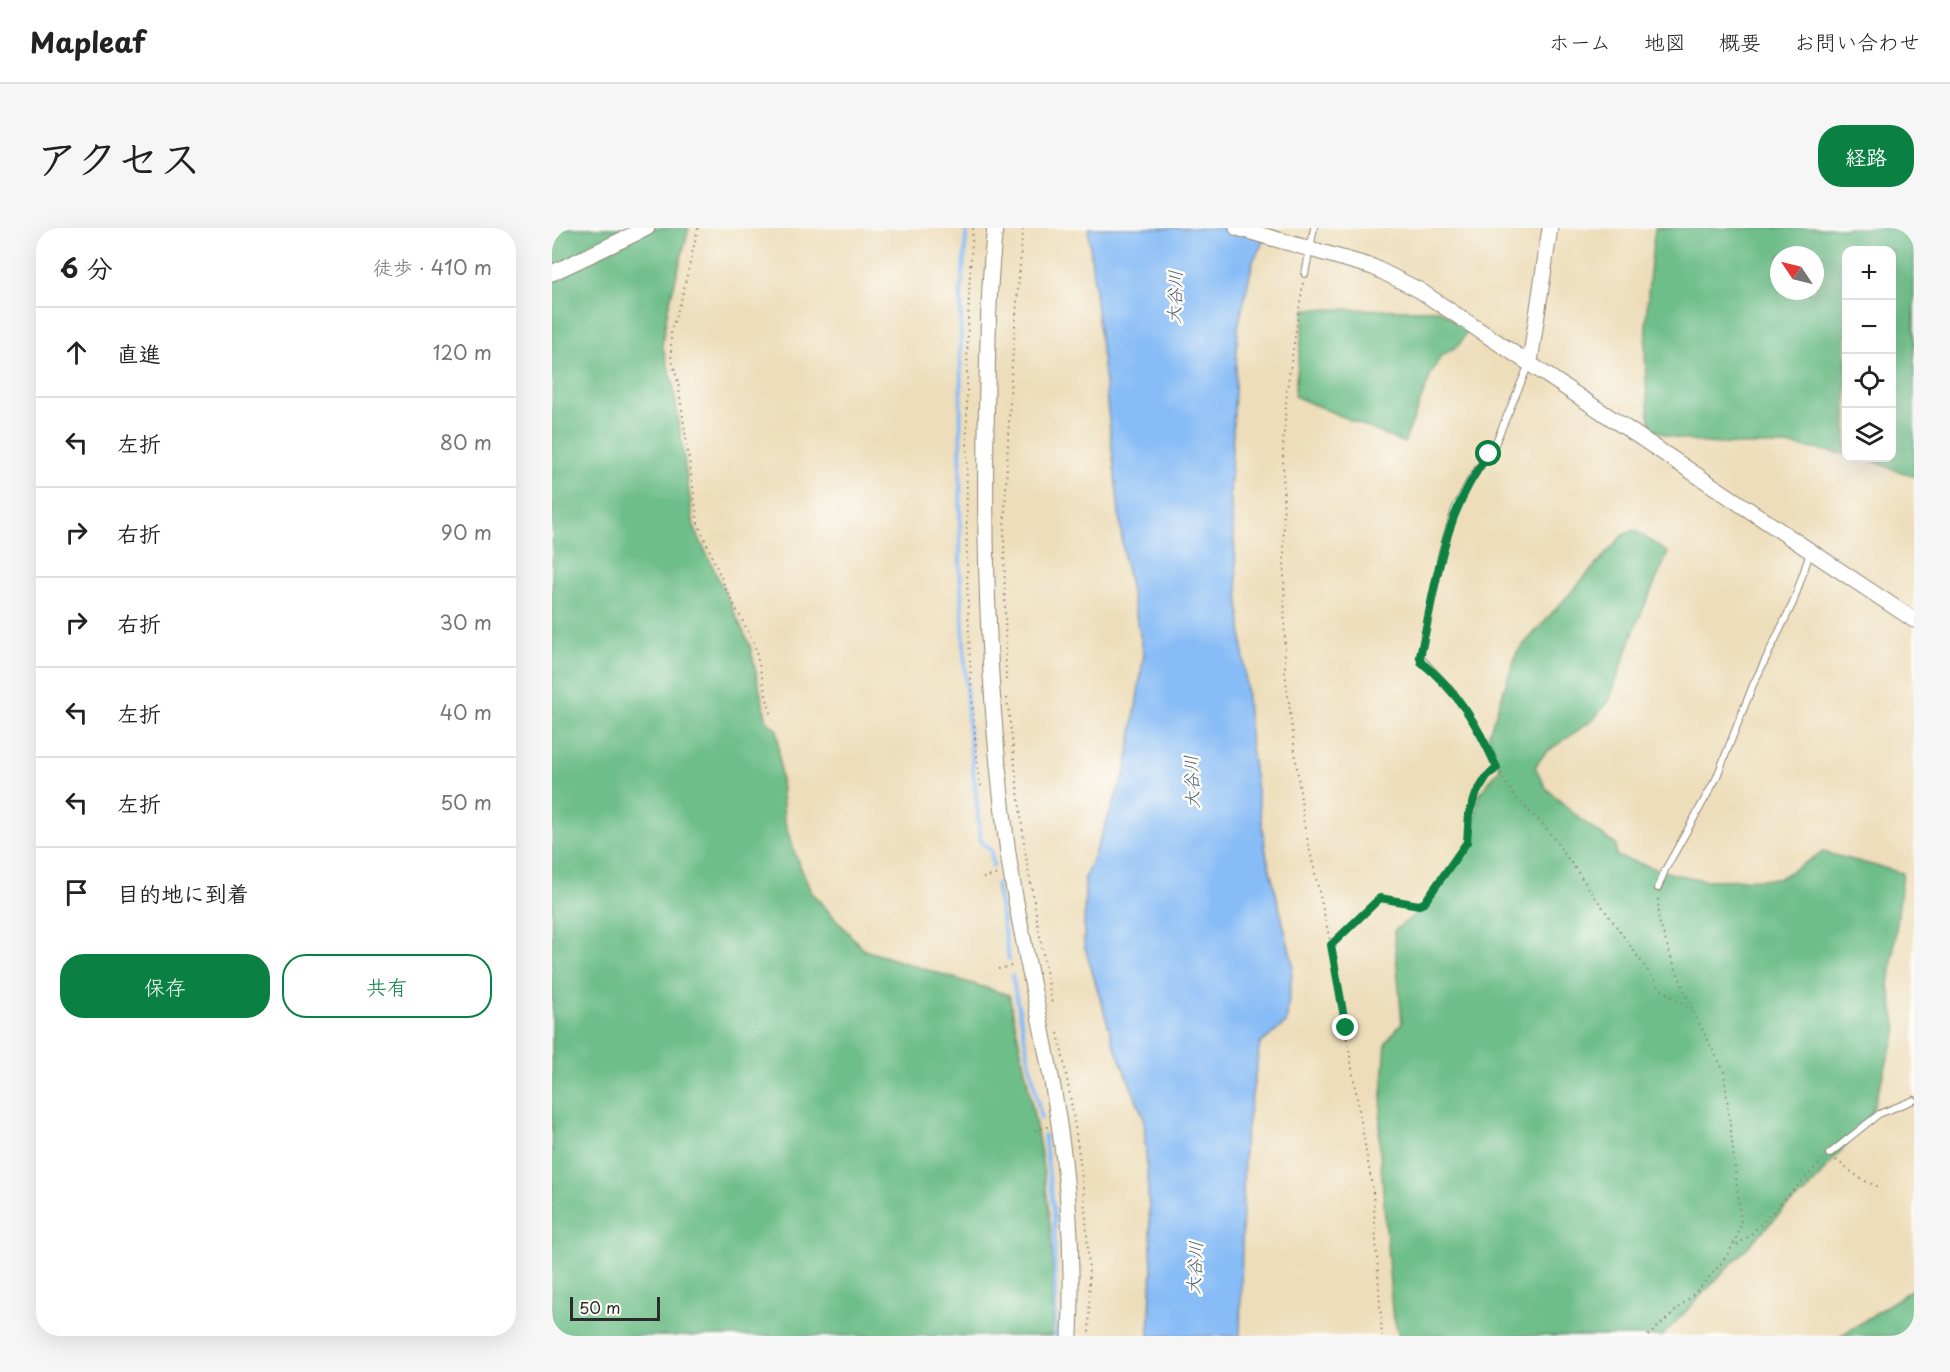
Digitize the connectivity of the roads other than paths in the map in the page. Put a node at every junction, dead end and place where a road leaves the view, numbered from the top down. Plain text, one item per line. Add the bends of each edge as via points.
1 (647, 228) edge
2 (995, 228) edge
3 (1237, 228) edge
4 (1314, 228) edge
5 (1550, 228) edge
6 (1309, 248) junction
7 (552, 273) edge
8 (1305, 274) road end
9 (1530, 362) junction
10 (1810, 552) junction
11 (1914, 620) edge
12 (1455, 695) road end
13 (1659, 888) road end
14 (1914, 1100) edge
15 (1829, 1154) road end
16 (1070, 1336) edge

1 - 7 street
2 - 16 street via 988,338 986,565 990,682 1009,860 1065,1170 1071,1263
3 - 6 street
4 - 6 lane
5 - 9 street
6 - 8 lane
6 - 9 street via 1397,277
9 - 10 street
9 - 12 lane via 1495,444 1460,498 1442,552 1420,657
10 - 11 street
10 - 13 lane via 1793,603 1753,685 1716,779 1665,870
14 - 15 lane via 1879,1114

